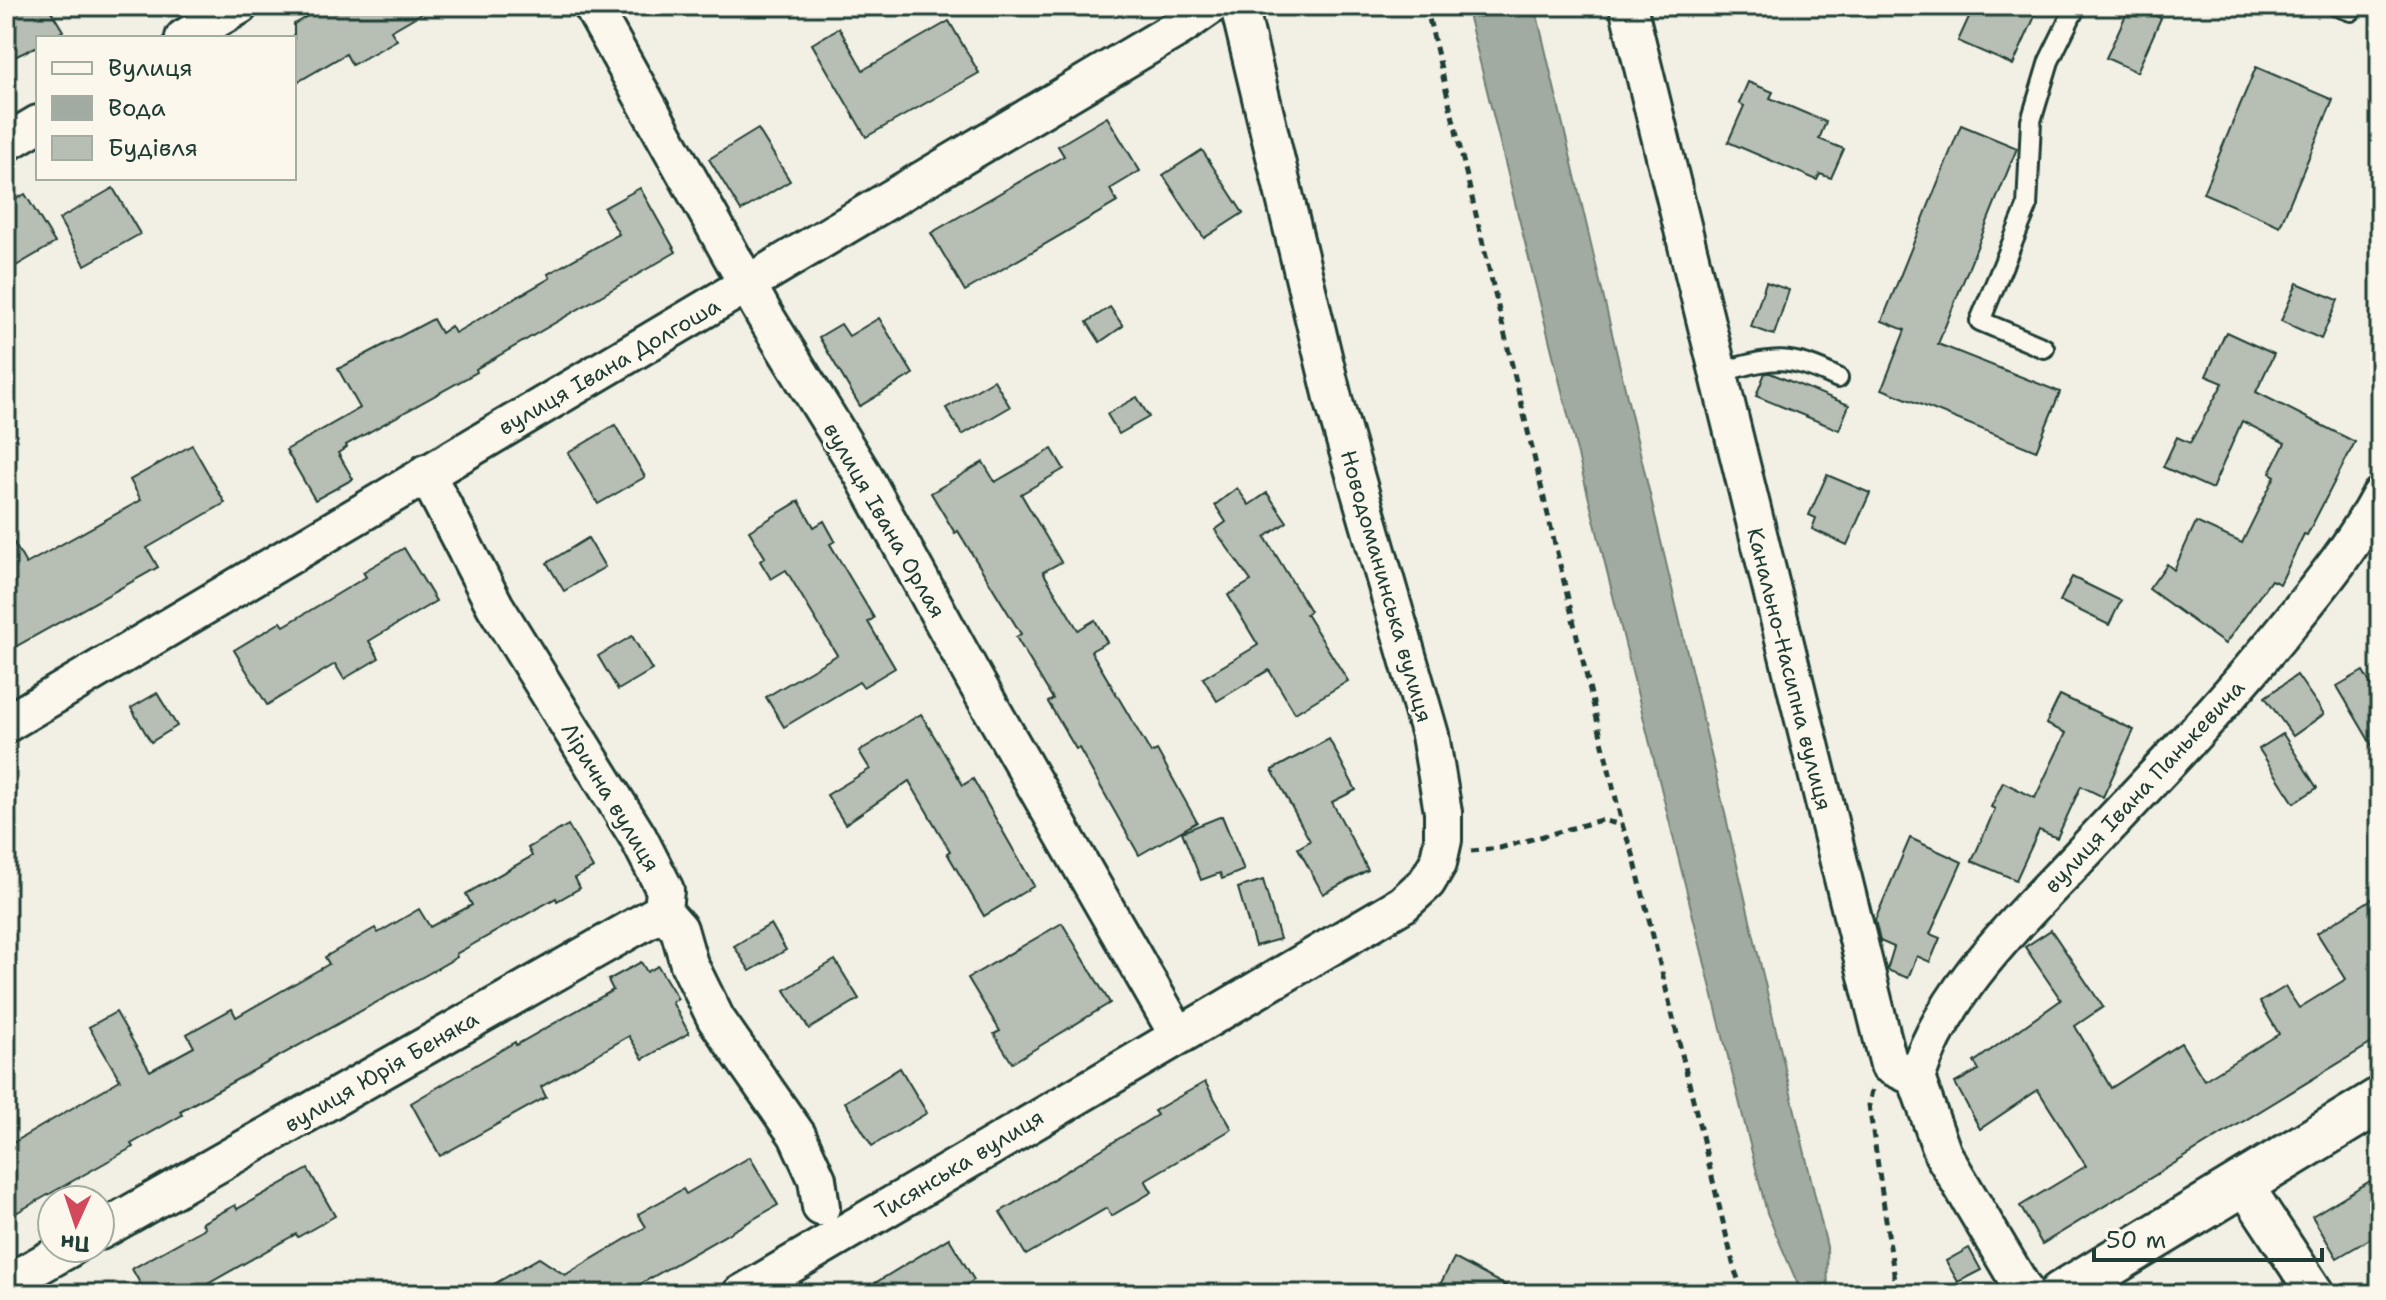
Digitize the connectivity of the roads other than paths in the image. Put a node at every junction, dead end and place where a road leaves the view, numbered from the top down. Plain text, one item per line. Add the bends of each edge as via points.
1 (239, 6) edge
2 (592, 6) edge
3 (1210, 6) edge
4 (1239, 6) edge
5 (1628, 6) edge
6 (2076, 6) edge
7 (187, 36) edge
8 (36, 125) edge
9 (6, 143) edge
10 (749, 285) junction
11 (2044, 348) dead end
12 (1717, 373) junction
13 (1838, 378) dead end
14 (426, 473) junction
15 (2380, 496) edge
16 (6, 724) edge
17 (663, 911) junction
18 (1178, 1035) junction
19 (1902, 1071) junction
20 (2380, 1100) edge
21 (2243, 1183) junction
22 (821, 1207) dead end
23 (116, 1222) edge
24 (42, 1264) edge
25 (6, 1284) edge
26 (741, 1294) edge
27 (2026, 1294) edge
28 (2061, 1294) edge
29 (2316, 1294) edge

1 - 7 street
2 - 10 street, вулиця Івана Орлая
3 - 10 street, вулиця Івана Долгоша
4 - 18 street, Новодоманинська вулиця via 1334,402 1430,735 1443,840 1427,882 1403,904
5 - 12 street, Канально-Насипна вулиця
6 - 11 lane via 2049,61 2031,121 2027,207 1980,321
8 - 9 street
10 - 14 street, вулиця Івана Долгоша
10 - 18 street, вулиця Івана Орлая via 863,475
12 - 13 lane via 1782,358
12 - 19 street, Канально-Насипна вулиця
14 - 16 street, вулиця Івана Долгоша
14 - 17 street, Лірична вулиця via 495,606 638,837 665,890
15 - 19 street, вулиця Івана Панькевича via 2329,575 2213,716 1987,954 1952,1002 1924,1054
17 - 22 street, Лірична вулиця via 679,929 689,964 716,1019 797,1135 817,1179
17 - 23 street, вулиця Юрія Беняка
18 - 26 street, Тисянська вулиця
19 - 27 street, Канально-Насипна вулиця via 1943,1154
20 - 21 main road
21 - 28 main road
21 - 29 street
24 - 25 street

